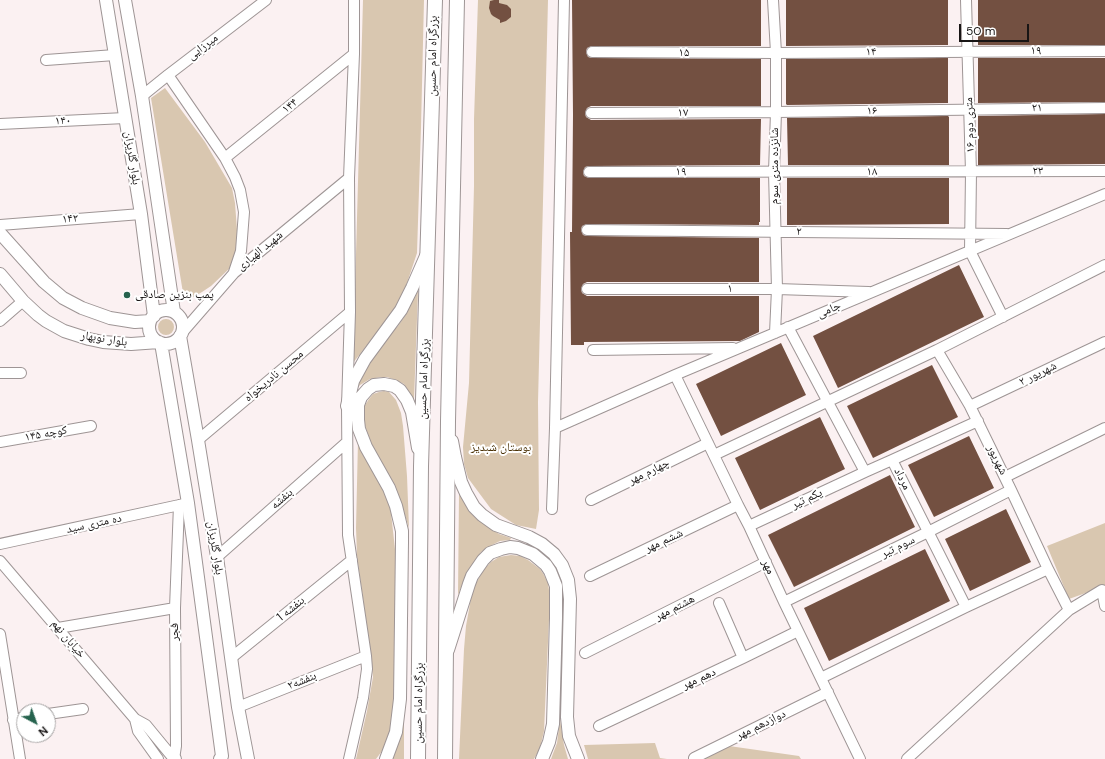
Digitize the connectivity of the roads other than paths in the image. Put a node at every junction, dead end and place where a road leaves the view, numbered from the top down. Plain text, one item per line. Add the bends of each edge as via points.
1 (106, 0) edge
2 (125, 0) edge
3 (266, 0) edge
4 (354, 0) edge
5 (435, 0) edge
6 (457, 0) edge
7 (564, 0) edge
8 (774, 0) edge
9 (966, 0) edge
10 (1105, 50) edge
11 (967, 51) junction
12 (592, 52) dead end
13 (776, 53) junction
14 (354, 54) junction
15 (115, 55) junction
16 (46, 60) dead end
17 (168, 74) junction
18 (142, 96) junction
19 (1105, 108) edge
20 (969, 109) junction
21 (776, 112) junction
22 (591, 113) dead end
23 (125, 118) junction
24 (0, 124) edge
25 (225, 158) junction
26 (1105, 171) edge
27 (589, 172) dead end
28 (774, 172) junction
29 (971, 172) junction
30 (349, 178) junction
31 (1105, 194) edge
32 (141, 214) junction
33 (0, 224) edge
34 (587, 230) dead end
35 (776, 232) junction
36 (0, 233) edge
37 (970, 234) junction
38 (1011, 234) junction
39 (428, 251) junction
40 (970, 251) junction
41 (1105, 265) edge
42 (234, 273) junction
43 (0, 274) edge
44 (587, 289) dead end
45 (777, 289) junction
46 (873, 292) junction
47 (23, 301) junction
48 (174, 312) junction
49 (350, 312) junction
50 (1003, 317) junction
51 (152, 318) junction
52 (0, 321) edge
53 (788, 328) junction
54 (775, 333) junction
55 (181, 335) junction
56 (1105, 342) edge
57 (160, 343) junction
58 (738, 348) junction
59 (593, 350) dead end
60 (937, 350) junction
61 (0, 373) edge
62 (21, 373) dead end
63 (675, 375) junction
64 (827, 402) junction
65 (347, 406) junction
66 (970, 406) junction
67 (448, 421) junction
68 (978, 421) junction
69 (91, 426) dead end
70 (554, 428) junction
71 (1105, 428) edge
72 (198, 440) junction
73 (0, 442) edge
74 (348, 442) junction
75 (708, 443) junction
76 (714, 455) junction
77 (892, 460) junction
78 (421, 466) junction
79 (865, 472) junction
80 (1005, 477) junction
81 (1011, 490) junction
82 (591, 500) dead end
83 (183, 504) junction
84 (738, 505) junction
85 (552, 509) dead end
86 (749, 526) junction
87 (928, 532) junction
88 (0, 544) edge
89 (217, 557) junction
90 (352, 560) junction
91 (0, 561) edge
92 (766, 562) junction
93 (1048, 569) junction
94 (590, 576) dead end
95 (784, 602) junction
96 (719, 603) dead end
97 (1105, 606) edge
98 (966, 607) junction
99 (175, 608) junction
100 (1069, 610) junction
101 (58, 628) junction
102 (798, 631) junction
103 (0, 634) edge
104 (585, 653) dead end
105 (366, 656) junction
106 (231, 658) junction
107 (445, 658) junction
108 (743, 658) junction
109 (821, 678) junction
110 (828, 692) junction
111 (238, 707) junction
112 (83, 709) dead end
113 (56, 713) edge
114 (16, 719) edge
115 (135, 719) junction
116 (13, 720) junction
117 (599, 726) dead end
118 (418, 757) edge
119 (445, 757) edge
120 (221, 758) edge
121 (248, 758) edge
122 (694, 758) dead end
123 (20, 759) edge
124 (158, 759) edge
125 (175, 759) edge
126 (349, 759) edge
127 (386, 759) edge
128 (542, 759) edge
129 (578, 759) edge
130 (860, 759) edge
131 (907, 759) edge

1 - 15 main road, بلوار گلریزان
2 - 18 main road, بلوار گلریزان
3 - 17 street, میرزایی
4 - 14 street
5 - 39 highway, بزرگراه امام حسین
6 - 67 highway, بزرگراه امام حسین
7 - 70 street
8 - 13 street, شانزده متری سوم
9 - 11 street, ۱۶ متری دوم
10 - 11 street, ۱۹
11 - 13 street, ۱۴
11 - 20 street, ۱۶ متری دوم
12 - 13 street, ۱۵
13 - 21 street, شانزده متری سوم
14 - 25 street, ۱۴۴
14 - 30 street
15 - 16 street
15 - 23 main road, بلوار گلریزان
17 - 18 street, میرزایی
17 - 25 street
18 - 48 main road, بلوار گلریزان
19 - 20 street, ۲۱
20 - 21 street, ۱۶
20 - 29 street, ۱۶ متری دوم
21 - 22 street, ۱۷
21 - 28 street, شانزده متری سوم
23 - 24 street, ۱۴۰
23 - 32 main road, بلوار گلریزان
25 - 42 street via 240,190 244,212 241,251
26 - 29 street, ۲۳
27 - 28 street, ۱۹
28 - 29 street, ۱۸
28 - 35 street, شانزده متری سوم
29 - 37 street, ۱۶ متری دوم
30 - 42 street, شهید الهیاری
30 - 49 street
31 - 38 street, جامی
32 - 33 street, ۱۴۲
32 - 51 main road, بلوار گلریزان
34 - 35 street, ۲
35 - 37 street, ۲
35 - 45 street, شانزده متری سوم
36 - 51 main road, بلوار نوبهار via 44,282 63,298 110,318 135,322
37 - 38 street, ۲
37 - 40 street, ۱۶ متری دوم
38 - 40 street, جامی
39 - 65 main road via 401,310 365,359 353,381
39 - 78 highway, بزرگراه امام حسین
40 - 46 street, جامی
40 - 50 street
41 - 50 street
42 - 55 street, شهید الهیاری
43 - 47 main road, بلوار نوبهار
44 - 45 street, ۱
45 - 46 street, ۱
45 - 54 street, شانزده متری سوم
46 - 53 street, جامی
47 - 52 street
47 - 57 main road, بلوار نوبهار via 46,321 81,337 103,342
48 - 51 main road via 165,310
48 - 55 main road via 181,319
49 - 65 street
49 - 72 street, محسن نادریخواه
50 - 60 street
51 - 57 main road via 150,331
53 - 54 street, جامی
53 - 64 street
54 - 58 street, جامی
55 - 57 main road via 172,343
55 - 72 main road, بلوار گلریزان
56 - 66 street, شهریور ۲
57 - 83 main road, بلوار گلریزان
58 - 59 street
58 - 63 street, جامی
60 - 64 street
60 - 66 street, شهریور
61 - 62 street
63 - 70 street, جامی
63 - 75 street, مهر
64 - 76 street
64 - 79 street
65 - 74 street
66 - 68 street, شهریور
67 - 107 highway, بزرگراه امام حسین
67 - 129 main road via 458,473 474,507 496,524 542,544 562,565 568,580 570,599 567,717 569,736
68 - 77 street
68 - 80 street, شهریور
69 - 73 street, کوچه ۱۴۵
70 - 85 street
71 - 80 street
72 - 89 main road, بلوار گلریزان
74 - 89 street, بنفشه
74 - 90 street via 348,535
75 - 76 street, مهر
75 - 82 street, چهارم مهر
76 - 84 street, مهر
77 - 79 street, مرداد
77 - 87 street, مرداد
78 - 118 highway, بزرگراه امام حسین
78 - 127 main road via 412,412 407,400 394,386 374,385 361,397 358,405 359,429 389,488 402,531 400,699 396,732
79 - 86 street, یکم تیر
80 - 81 street, شهریور
81 - 87 street, سوم تیر
81 - 93 street, شهریور
83 - 88 street, ده متری سید
83 - 99 street, فجر
83 - 120 main road, بلوار گلریزان
84 - 86 street, مهر
84 - 94 street, ششم مهر
86 - 92 street, مهر
87 - 95 street, سوم تیر
87 - 98 street, مرداد
89 - 106 main road, بلوار گلریزان
90 - 105 street
90 - 106 street, بنفشه 1
91 - 101 street, خیابان نهم
92 - 95 street, مهر
92 - 104 street, هشتم مهر
93 - 98 street
93 - 100 street, شهریور
95 - 102 street, مهر
96 - 108 street
97 - 100 street via 1102,590
98 - 109 street
99 - 101 street
99 - 125 street, فجر
100 - 131 street
101 - 115 street, خیابان نهم
102 - 108 street, دهم مهر
102 - 109 street, مهر
103 - 116 street
105 - 111 street, بنفشه۲
105 - 126 street via 365,687
106 - 111 main road, بلوار گلریزان
107 - 119 highway, بزرگراه امام حسین
107 - 128 main road via 469,584 483,560 490,554 510,547 525,550 541,560 554,580 556,597 553,724 550,742
108 - 117 street, دهم مهر
109 - 110 street, مهر
110 - 122 street, دوازدهم مهر
110 - 130 street, مهر
111 - 121 main road, بلوار گلریزان
112 - 113 street
114 - 116 street
115 - 124 street, خیابان نهم via 138,731
115 - 125 street, خیابان نهم via 146,725
116 - 123 street

